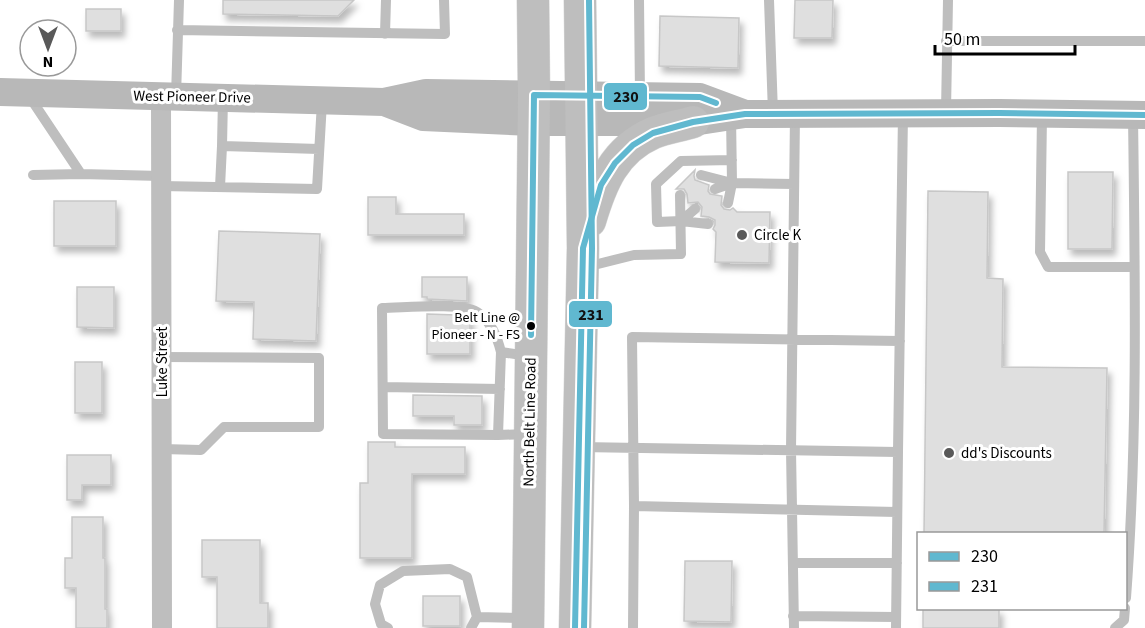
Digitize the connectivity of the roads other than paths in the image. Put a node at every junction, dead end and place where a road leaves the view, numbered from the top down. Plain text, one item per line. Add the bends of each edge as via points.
1 (179, 0) edge
2 (386, 0) edge
3 (444, 0) edge
4 (533, 0) edge
5 (580, 0) edge
6 (639, 0) edge
7 (769, 0) edge
8 (948, 0) edge
9 (177, 30) junction
10 (385, 34) junction
11 (946, 41) junction
12 (1145, 42) edge
13 (13, 92) edge
14 (169, 96) junction
15 (640, 96) junction
16 (224, 98) junction
17 (322, 100) junction
18 (533, 108) junction
19 (580, 108) junction
20 (946, 113) junction
21 (761, 114) junction
22 (903, 114) junction
23 (1042, 114) junction
24 (1139, 115) edge
25 (693, 122) junction
26 (222, 146) junction
27 (319, 149) junction
28 (732, 160) junction
29 (81, 174) junction
30 (33, 175) dead end
31 (701, 175) dead end
32 (161, 181) junction
33 (732, 183) junction
34 (794, 184) junction
35 (220, 187) junction
36 (715, 189) dead end
37 (680, 195) dead end
38 (729, 203) dead end
39 (695, 209) dead end
40 (681, 221) junction
41 (708, 224) dead end
42 (583, 258) junction
43 (1134, 267) junction
44 (792, 340) junction
45 (900, 341) junction
46 (516, 354) junction
47 (162, 357) junction
48 (382, 387) junction
49 (500, 389) junction
50 (530, 434) junction
51 (498, 435) junction
52 (579, 447) junction
53 (633, 448) junction
54 (162, 449) junction
55 (791, 450) junction
56 (898, 452) junction
57 (634, 506) junction
58 (792, 510) junction
59 (897, 512) junction
60 (793, 563) junction
61 (897, 563) junction
62 (1127, 572) edge
63 (1125, 610) edge
64 (793, 616) junction
65 (477, 617) junction
66 (896, 622) edge
67 (528, 623) edge
68 (162, 628) edge
69 (388, 628) edge
70 (471, 628) edge
71 (575, 628) edge
72 (633, 628) edge
73 (794, 628) edge
74 (1115, 628) edge

1 - 9 lane
2 - 10 lane
3 - 10 lane via 445,34
4 - 18 main road, North Belt Line Road
5 - 19 main road
6 - 15 lane
7 - 21 lane
8 - 11 lane
9 - 10 lane
9 - 14 lane
11 - 12 lane
11 - 20 lane
13 - 14 main road, West Pioneer Drive
13 - 29 lane
14 - 16 main road, West Pioneer Drive
14 - 32 street, Luke Street
15 - 19 main road, West Pioneer Drive
15 - 21 main road, West Pioneer Drive via 700,97
16 - 17 main road, West Pioneer Drive
16 - 26 lane
17 - 18 main road, West Pioneer Drive via 384,102 426,93
17 - 27 lane
18 - 19 main road, West Pioneer Drive
18 - 46 main road, North Belt Line Road
19 - 25 main road, West Pioneer Drive
19 - 42 main road
20 - 22 main road, West Pioneer Drive
20 - 23 main road, West Pioneer Drive
21 - 22 main road, West Pioneer Drive
21 - 25 main road, West Pioneer Drive
21 - 28 lane
21 - 34 lane
22 - 45 lane
23 - 24 main road, West Pioneer Drive
23 - 43 lane via 1040,252 1048,267
24 - 43 lane
25 - 42 main road via 653,133 615,163 601,185
26 - 27 lane
26 - 35 lane
27 - 35 lane via 316,189
28 - 33 lane
28 - 40 lane via 681,161 656,184 657,222
29 - 30 lane
29 - 32 lane
31 - 33 lane
32 - 35 lane
32 - 47 street, Luke Street
33 - 34 lane
33 - 36 lane
33 - 38 lane
34 - 44 lane
37 - 40 lane
39 - 40 lane
40 - 41 lane
40 - 42 lane via 681,254
42 - 52 main road
43 - 62 lane via 1132,511
44 - 45 lane
44 - 53 lane via 632,337
44 - 55 lane
45 - 56 lane
46 - 48 lane via 476,311 455,307 382,308
46 - 49 lane
46 - 50 main road, North Belt Line Road
47 - 54 street, Luke Street
47 - 54 lane via 320,358 320,427 224,427 201,450
48 - 49 lane
48 - 51 lane via 383,434
49 - 51 lane
50 - 51 lane
50 - 67 main road, North Belt Line Road
52 - 53 lane
52 - 71 main road
53 - 55 lane
53 - 57 lane
54 - 68 street, Luke Street
55 - 56 lane
55 - 58 lane
56 - 59 lane
57 - 58 lane
57 - 72 lane
58 - 59 lane
58 - 60 lane
59 - 61 lane
60 - 61 lane
60 - 64 lane
61 - 66 lane
63 - 74 lane via 1124,620
64 - 66 lane
64 - 73 lane
65 - 67 lane
65 - 69 lane via 467,577 450,569 403,571 380,585 375,604 381,624
65 - 70 lane

